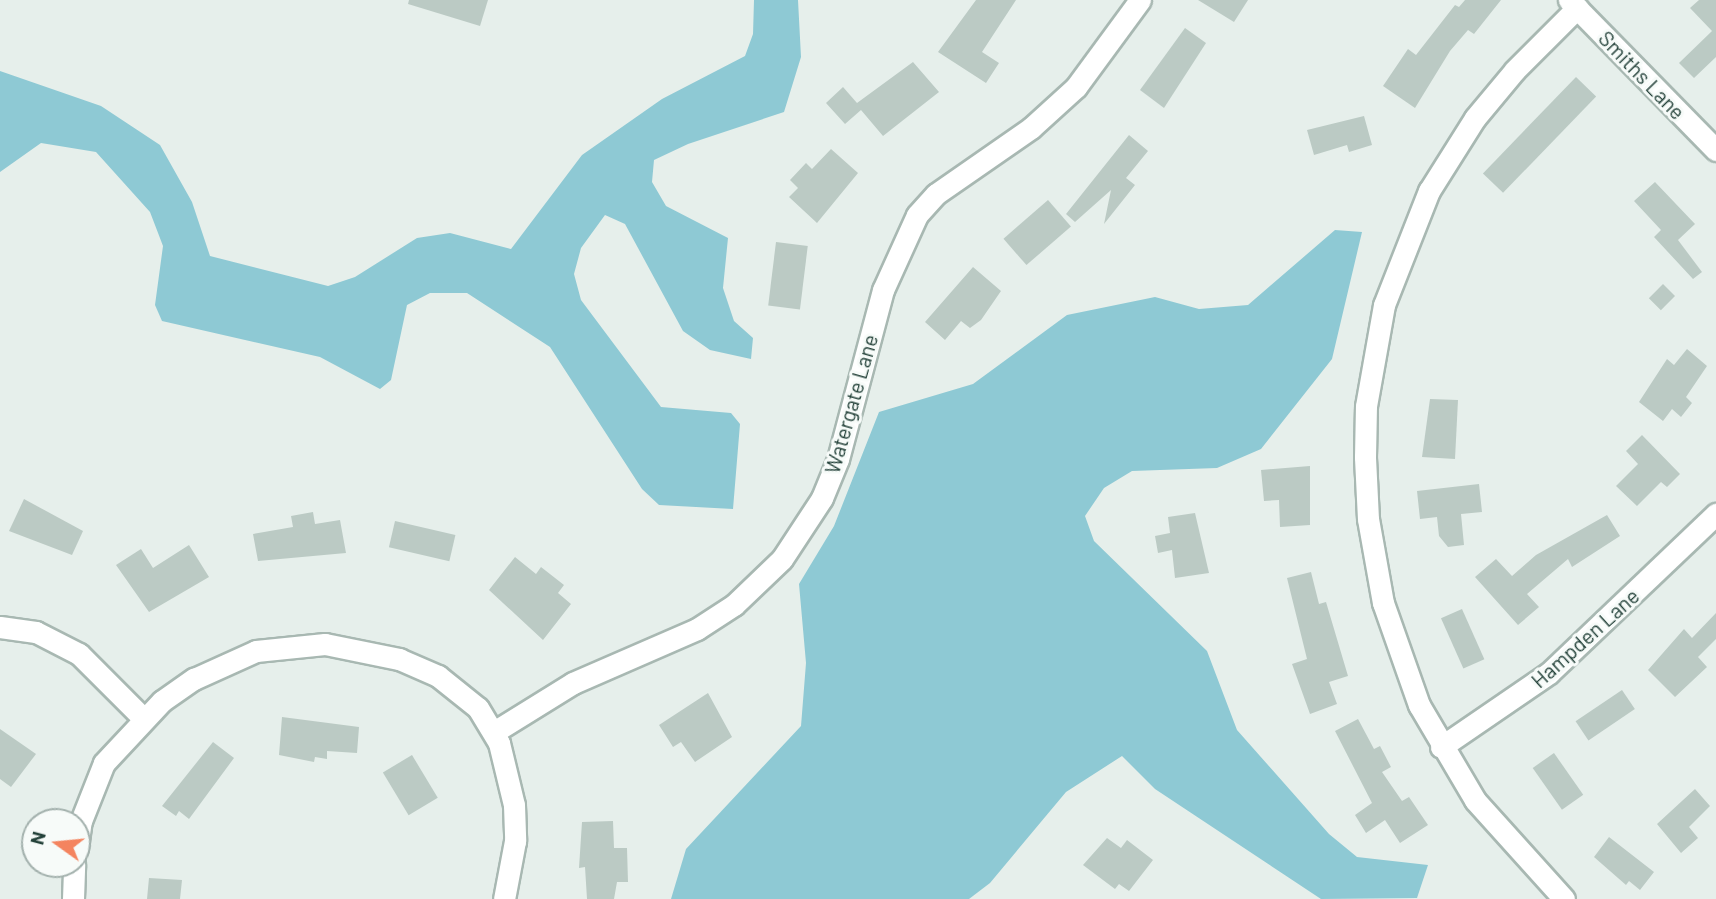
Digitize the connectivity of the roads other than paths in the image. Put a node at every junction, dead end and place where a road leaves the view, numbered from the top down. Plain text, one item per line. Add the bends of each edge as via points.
1 (1140, 0) edge
2 (1573, 4) edge
3 (1716, 150) edge
4 (1716, 514) edge
5 (0, 627) edge
6 (143, 718) junction
7 (494, 732) junction
8 (1441, 747) junction
9 (86, 808) edge
10 (75, 878) edge
11 (74, 899) edge
12 (505, 899) edge
13 (1564, 899) edge

1 - 7 street, Watergate Lane via 1076,87 1031,128 936,194 917,215 883,290 838,459 822,498 782,559 734,605 697,629 573,683
2 - 3 street, Smiths Lane
2 - 8 street via 1446,159 1404,247 1374,346 1365,457 1372,551 1398,655
4 - 8 street, Hampden Lane via 1549,673
5 - 6 street via 36,632 79,654
6 - 7 street via 194,679 228,661 256,650 325,644 366,649 438,676 478,708
6 - 9 street via 104,763
7 - 12 street via 509,772 514,805
8 - 13 street via 1475,800
10 - 11 street

